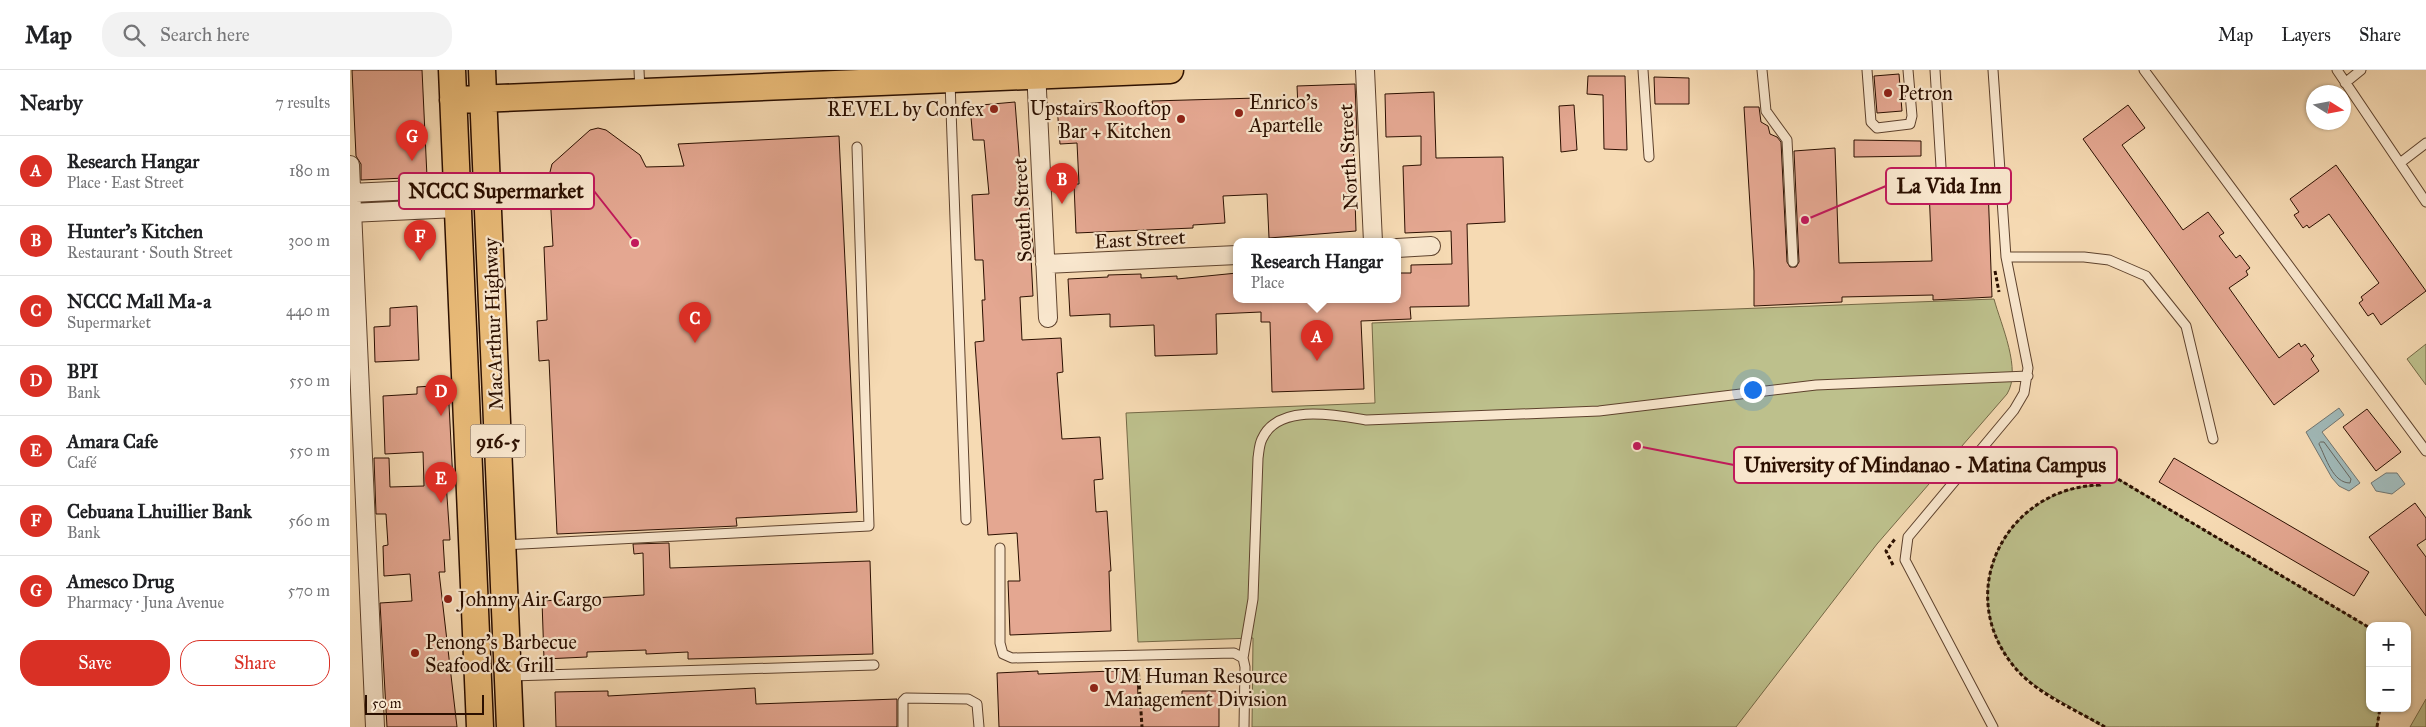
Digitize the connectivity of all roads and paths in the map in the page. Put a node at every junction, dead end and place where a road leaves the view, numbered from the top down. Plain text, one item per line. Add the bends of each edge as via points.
1 (452, 70) edge
2 (482, 70) edge
3 (1170, 70) edge
4 (1365, 70) edge
5 (1643, 70) edge
6 (1762, 70) edge
7 (1868, 70) edge
8 (1908, 70) edge
9 (1935, 70) edge
10 (1993, 70) edge
11 (2144, 70) edge
12 (2337, 70) edge
13 (2361, 70) edge
14 (1036, 73) edge
15 (948, 76) edge
16 (640, 82) edge
17 (2346, 83) junction
18 (453, 100) junction
19 (492, 106) junction
20 (2426, 143) edge
21 (856, 147) dead end
22 (1649, 157) dead end
23 (2400, 163) junction
24 (350, 165) edge
25 (1942, 183) dead end
26 (351, 193) edge
27 (457, 198) junction
28 (2426, 202) edge
29 (351, 213) edge
30 (1373, 238) edge
31 (1431, 246) dead end
32 (1401, 248) edge
33 (1233, 255) edge
34 (2006, 256) junction
35 (1793, 262) dead end
36 (1045, 264) junction
37 (1995, 267) dead end
38 (2000, 295) dead end
39 (1048, 318) dead end
40 (2028, 376) junction
41 (355, 381) edge
42 (2213, 439) dead end
43 (2426, 451) edge
44 (966, 520) dead end
45 (1898, 536) dead end
46 (502, 545) junction
47 (1000, 548) dead end
48 (1895, 568) dead end
49 (2366, 626) edge
50 (1243, 658) junction
51 (874, 665) dead end
52 (508, 676) junction
53 (478, 678) junction
54 (2379, 712) edge
55 (375, 727) edge
56 (480, 727) edge
57 (510, 727) edge
58 (903, 727) edge
59 (979, 727) edge
60 (1244, 727) edge
61 (1993, 727) edge
62 (2106, 727) edge
63 (2377, 727) edge

1 - 18 main road, MacArthur Highway / 916-5
2 - 19 main road, MacArthur Highway / 916-5
3 - 14 main road
4 - 30 street, North Street
5 - 22 lane
6 - 35 lane via 1766,111 1787,140
7 - 8 lane via 1872,122 1877,128 1910,124
9 - 25 lane
10 - 34 lane
11 - 43 lane
12 - 17 lane
13 - 17 lane
14 - 15 main road
14 - 36 street, South Street
15 - 16 main road
15 - 44 lane
16 - 19 main road
17 - 23 lane
18 - 19 main road
18 - 27 main road, MacArthur Highway / 916-5
19 - 46 main road, MacArthur Highway / 916-5 via 488,205
20 - 23 lane
21 - 46 lane via 869,526
23 - 28 lane
24 - 26 street
26 - 27 street
26 - 29 street
27 - 29 street
27 - 53 main road, MacArthur Highway / 916-5
29 - 41 street
31 - 32 street
33 - 36 street, East Street
34 - 40 lane
34 - 42 lane via 2109,260 2146,276 2186,326
36 - 39 street, South Street
37 - 38 path
40 - 50 lane via 1816,385 1599,411 1366,420 1330,414 1297,414 1272,425 1262,439 1258,465 1254,599
40 - 61 lane via 2024,393 2014,410 1908,537 1905,548 1905,560
41 - 55 street
45 - 48 path via 1886,550
46 - 52 main road, MacArthur Highway / 916-5
47 - 50 lane via 1000,643 1003,654 1012,658 1227,652
49 - 62 path via 2106,472 2100,485 2055,493 2015,522 1998,550 1988,598 2000,646 2019,673
50 - 60 lane
51 - 52 lane
52 - 53 main road
52 - 57 main road, MacArthur Highway / 916-5
53 - 56 main road, MacArthur Highway / 916-5
54 - 63 path
58 - 59 lane via 903,701 906,698 968,699 977,704

